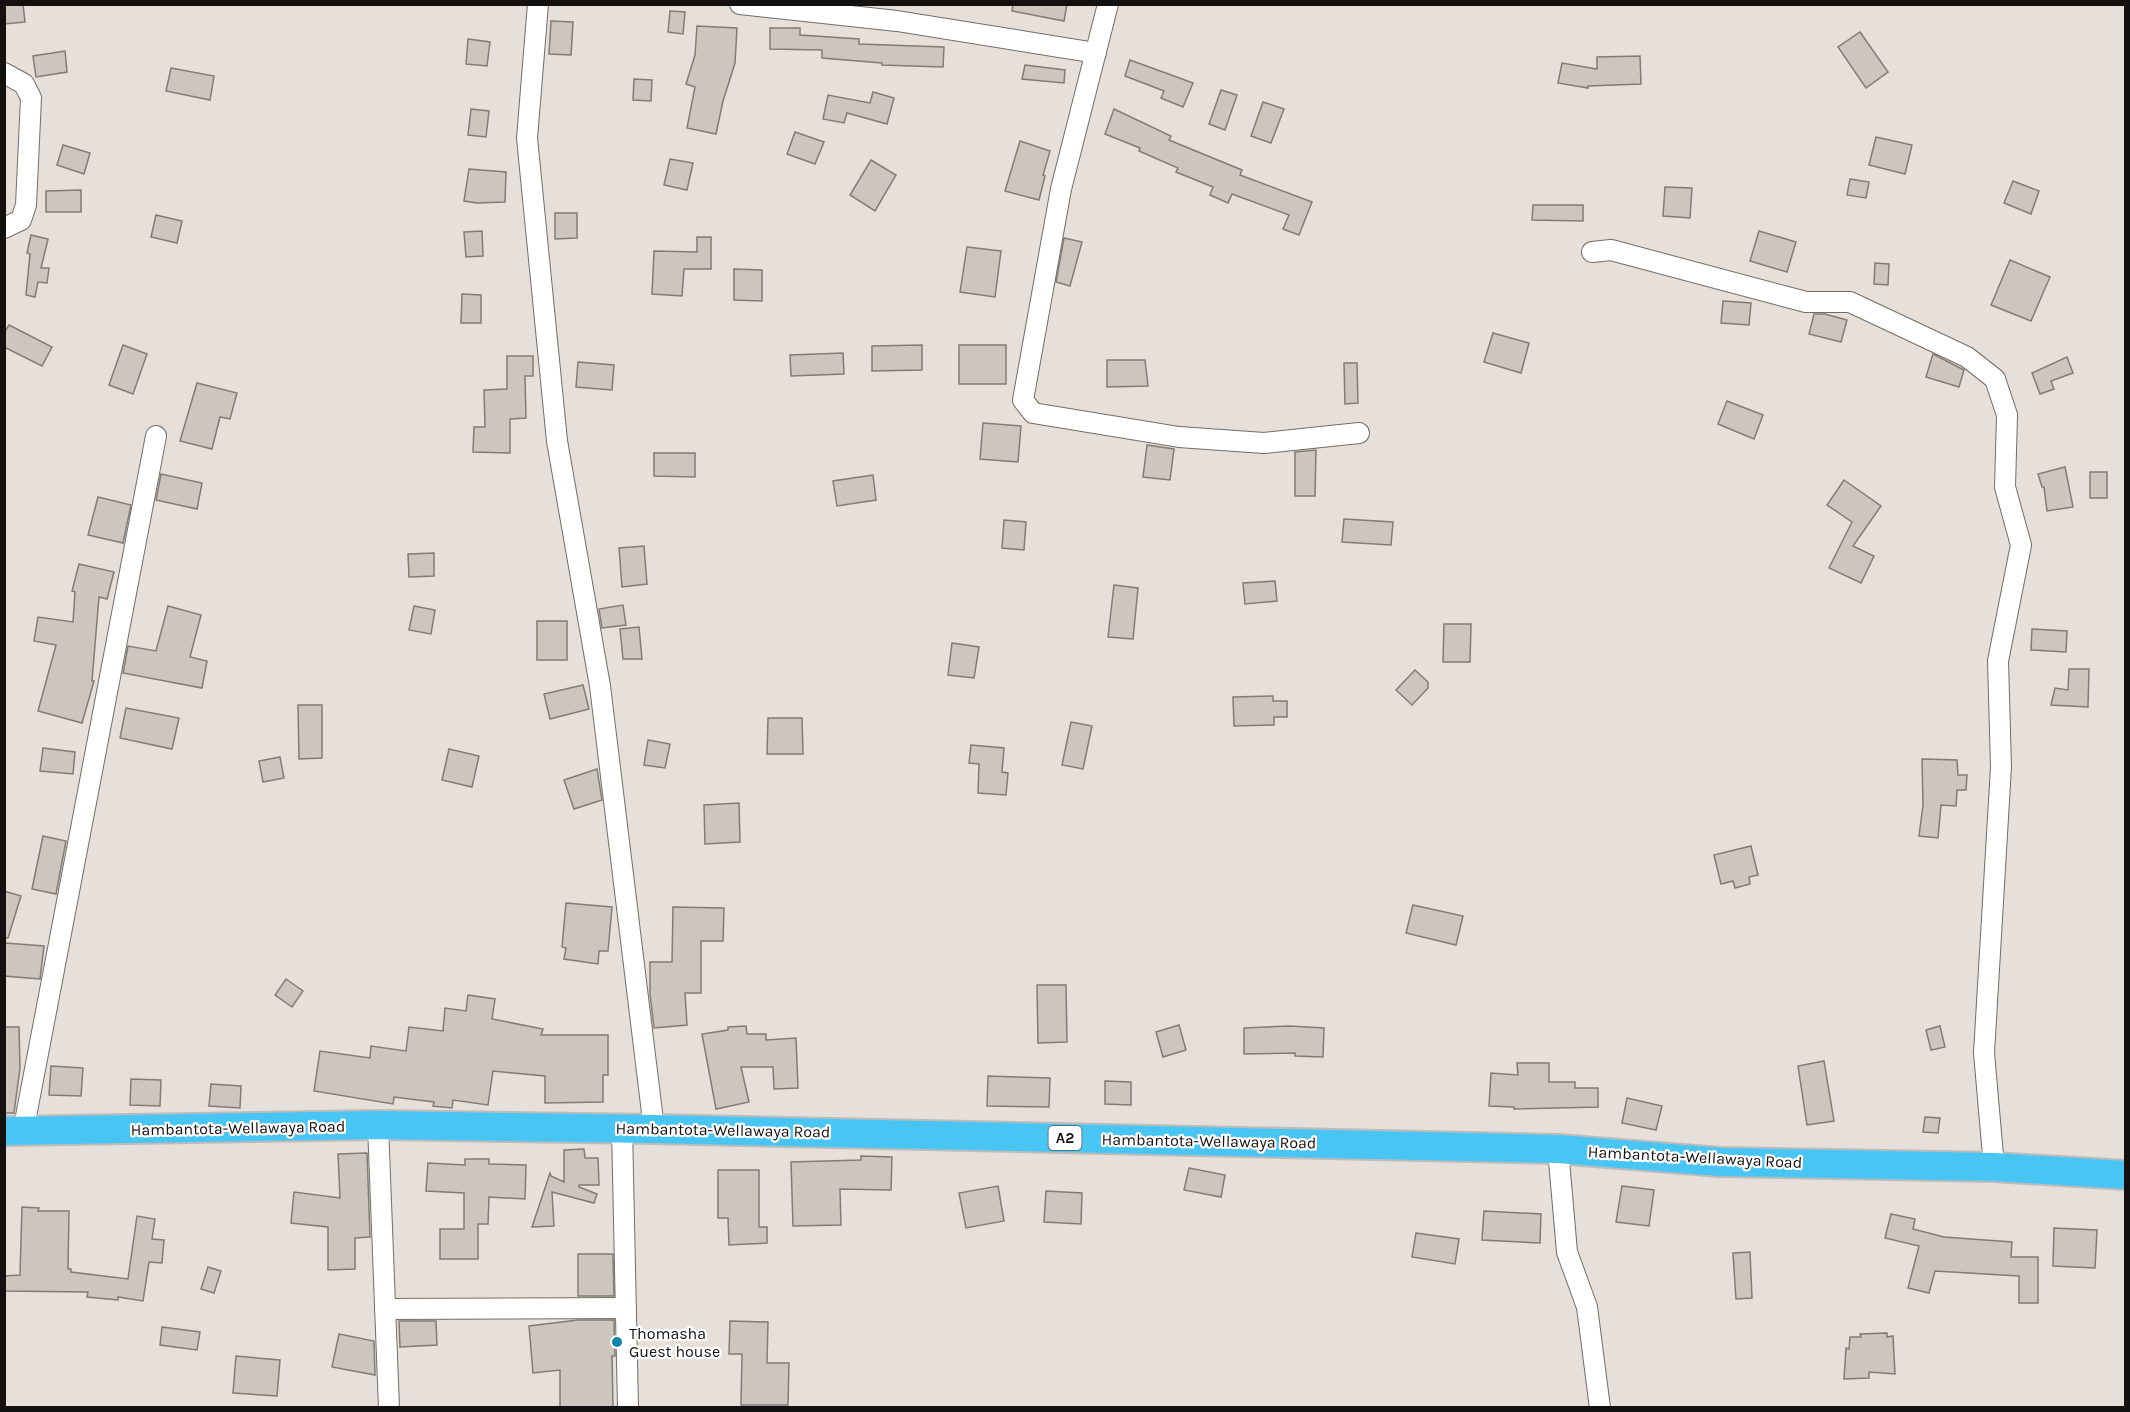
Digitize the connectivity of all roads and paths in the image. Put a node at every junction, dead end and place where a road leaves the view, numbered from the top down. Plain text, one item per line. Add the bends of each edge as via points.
1 (538, 4) edge
2 (740, 4) edge
3 (1108, 4) edge
4 (1096, 54) junction
5 (4, 73) edge
6 (4, 228) edge
7 (1592, 252) dead end
8 (1359, 433) dead end
9 (156, 436) dead end
10 (378, 1125) junction
11 (622, 1128) junction
12 (654, 1129) junction
13 (14, 1131) edge
14 (1558, 1149) junction
15 (1994, 1167) junction
16 (2126, 1175) edge
17 (626, 1308) junction
18 (385, 1309) junction
19 (389, 1407) edge
20 (628, 1407) edge
21 (1600, 1407) edge

1 - 12 street via 527,138 557,441 600,686
2 - 4 street via 897,21
3 - 4 street
4 - 8 street via 1061,189 1023,400 1033,413 1179,437 1264,443
5 - 6 street via 24,84 31,98 26,205 21,220
7 - 15 street via 1611,250 1806,302 1850,302 1967,357 1995,379 2007,415 2005,487 2021,545 1998,661 2001,767 1984,1053
9 - 13 street
10 - 11 highway, Hambantota-Wellawaya Road / A2
10 - 13 highway, Hambantota-Wellawaya Road / A2
10 - 18 street
11 - 12 highway, Hambantota-Wellawaya Road / A2
11 - 17 street
12 - 14 highway, Hambantota-Wellawaya Road / A2
14 - 15 highway, Hambantota-Wellawaya Road / A2 via 1720,1162
14 - 21 street via 1567,1252 1587,1307
15 - 16 highway, Hambantota-Wellawaya Road / A2
17 - 18 street
17 - 20 street
18 - 19 street

